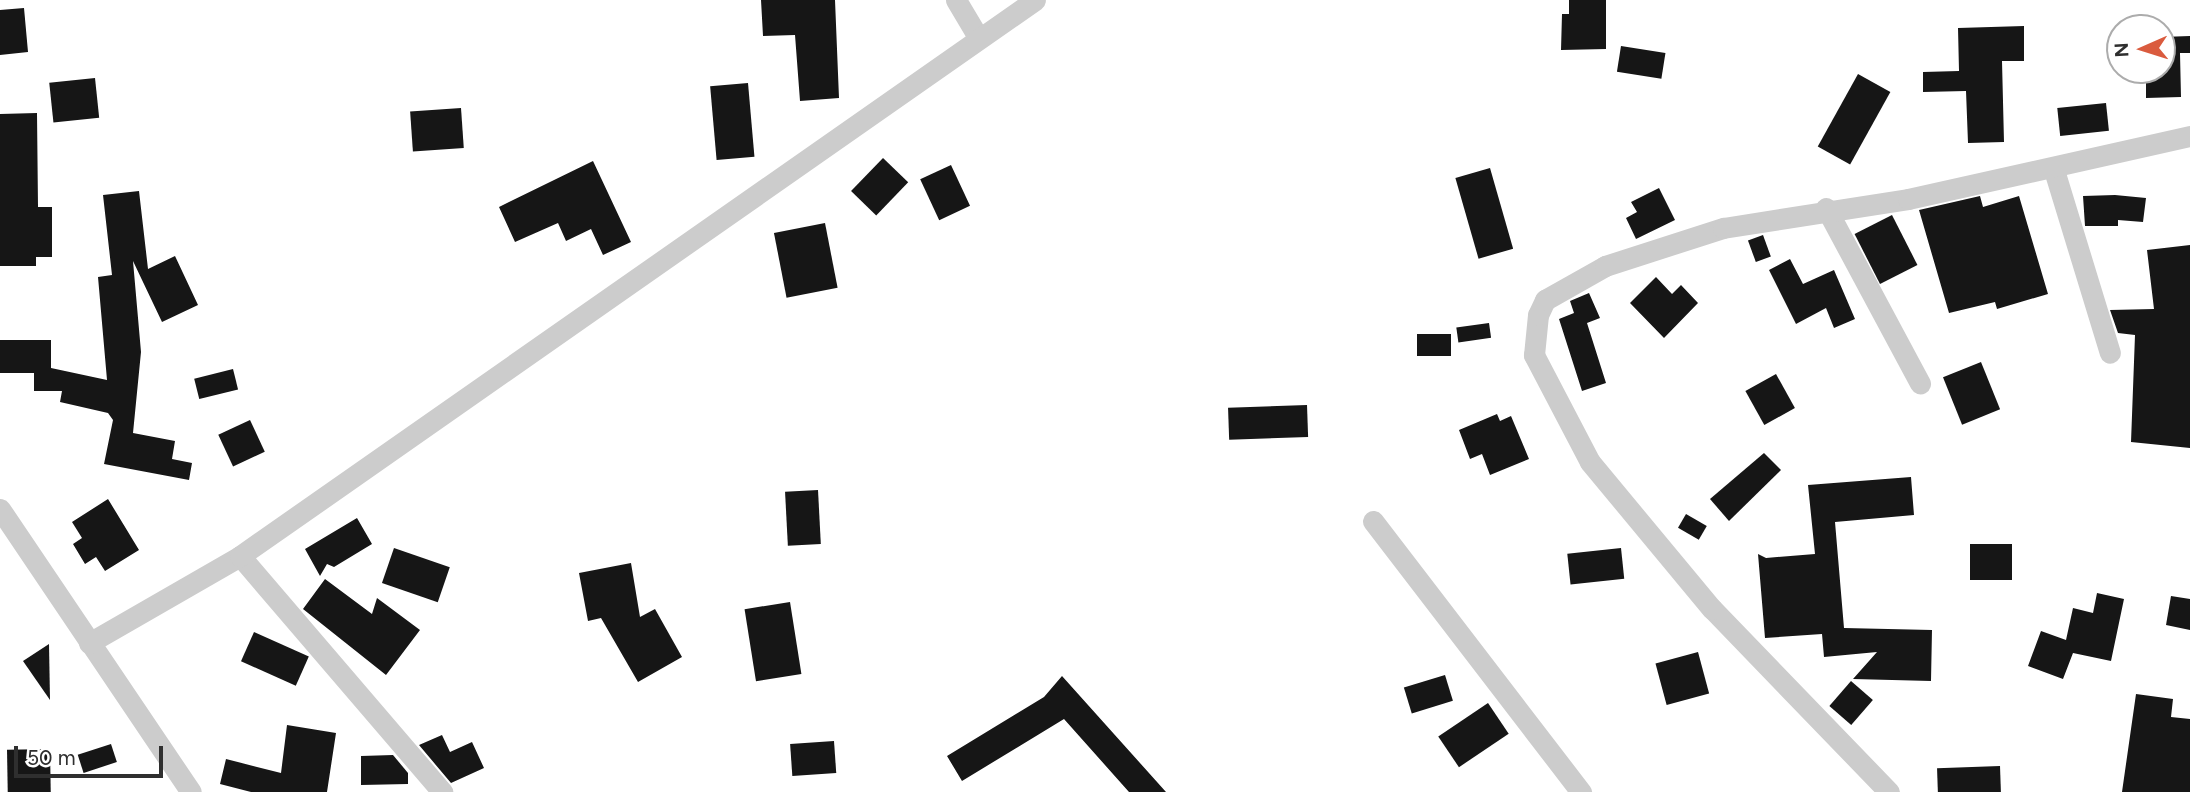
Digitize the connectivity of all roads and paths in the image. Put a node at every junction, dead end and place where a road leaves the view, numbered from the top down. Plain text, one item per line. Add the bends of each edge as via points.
1 (956, 0) edge
2 (1035, 0) edge
3 (978, 37) junction
4 (2190, 136) edge
5 (2054, 170) junction
6 (1826, 208) junction
7 (2110, 353) dead end
8 (1920, 383) dead end
9 (0, 509) edge
10 (1373, 521) dead end
11 (240, 556) junction
12 (89, 643) junction
13 (191, 792) edge
14 (443, 792) edge
15 (1581, 792) edge
16 (1889, 792) edge

1 - 3 street
2 - 3 street
3 - 11 street via 549,344
4 - 5 street
5 - 6 street via 1908,199
5 - 7 street
6 - 8 street
6 - 16 street via 1723,228 1605,266 1545,300 1538,315 1534,355 1590,462 1712,609
9 - 12 street
10 - 15 street
11 - 12 street
11 - 14 street
12 - 13 street

